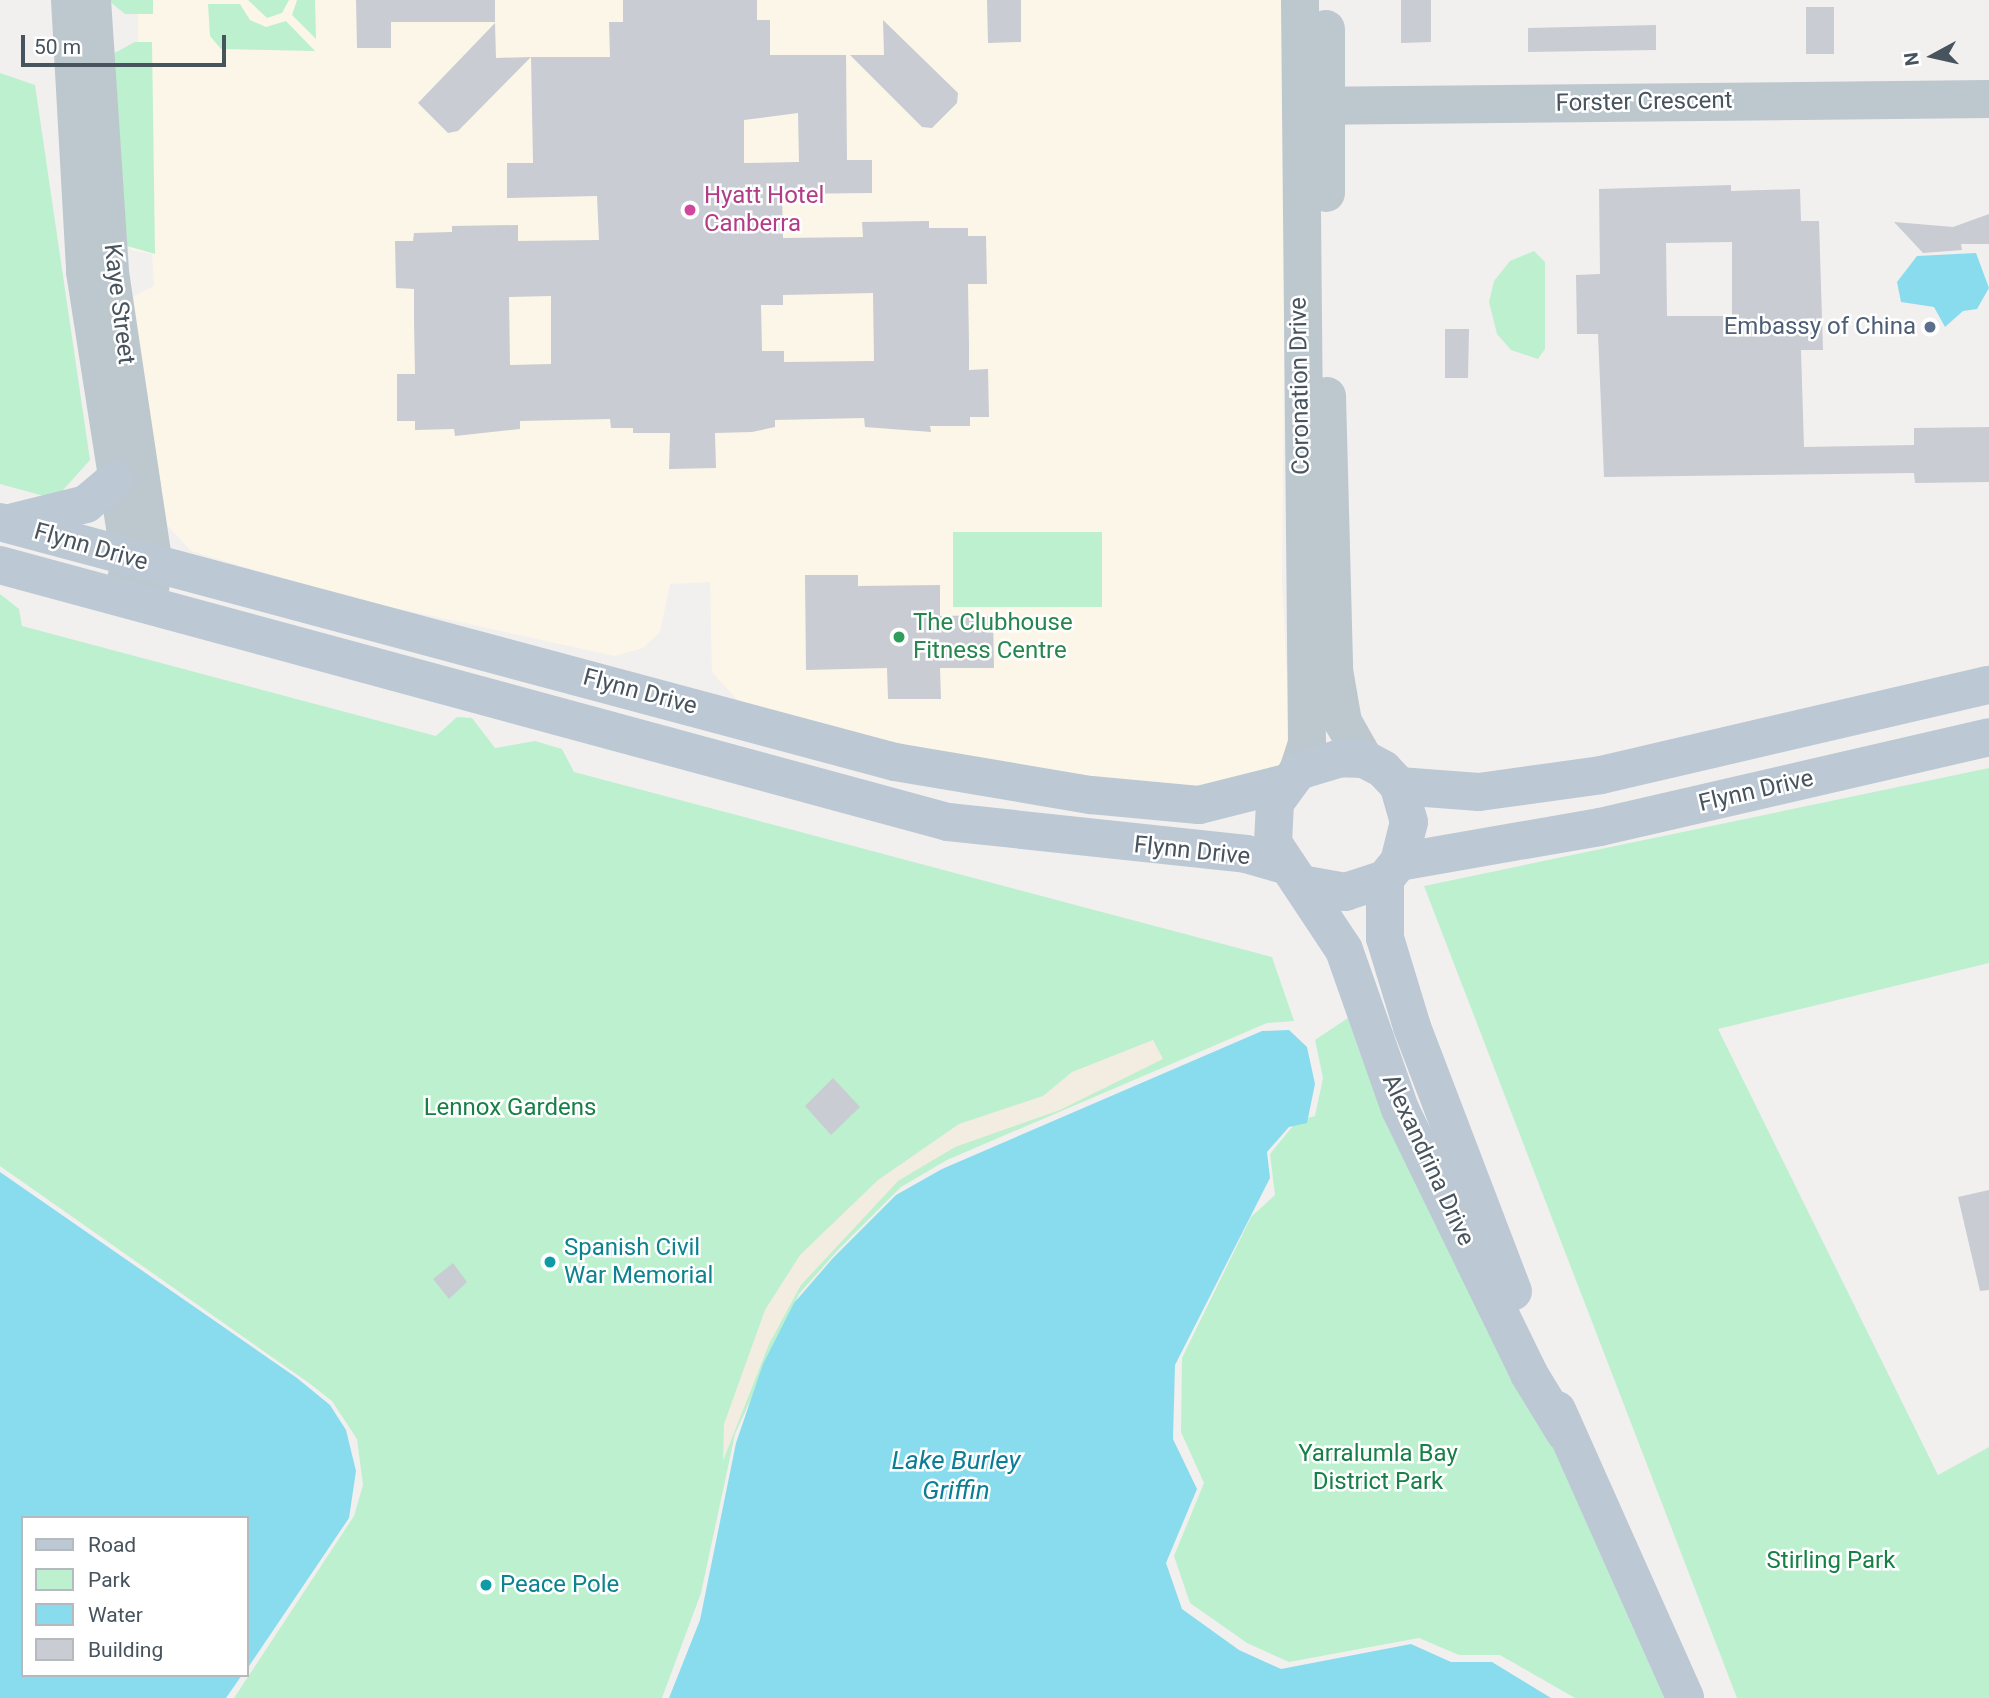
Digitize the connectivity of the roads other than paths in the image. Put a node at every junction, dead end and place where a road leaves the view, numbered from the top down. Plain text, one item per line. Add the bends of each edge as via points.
1 (67, 0) edge
2 (95, 0) edge
3 (1300, 0) edge
4 (1325, 0) edge
5 (1989, 99) edge
6 (1314, 106) junction
7 (115, 480) junction
8 (3, 523) edge
9 (142, 562) junction
10 (0, 565) edge
11 (291, 601) junction
12 (135, 602) junction
13 (279, 641) junction
14 (1989, 685) edge
15 (1989, 737) edge
16 (1364, 759) junction
17 (1292, 777) junction
18 (1399, 786) junction
19 (1392, 871) junction
20 (1293, 875) junction
21 (1566, 1433) junction
22 (1685, 1698) edge

1 - 7 street, Kaye Street via 82,272
2 - 9 street, Kaye Street via 113,272
3 - 6 street, Coronation Drive
4 - 6 street, Coronation Drive
5 - 6 street, Forster Crescent
6 - 16 street, Coronation Drive via 1325,306 1334,670 1343,722
6 - 17 street, Coronation Drive via 1307,744
7 - 8 main road via 86,504
7 - 9 street, Kaye Street
8 - 9 main road, Flynn Drive
9 - 11 main road, Flynn Drive
9 - 12 street, Kaye Street
10 - 12 main road, Flynn Drive
11 - 13 main road
11 - 17 main road, Flynn Drive via 895,762 990,781 1199,805
12 - 13 main road, Flynn Drive
13 - 20 main road, Flynn Drive via 948,822 1246,853
14 - 18 main road, Flynn Drive via 1601,775 1479,792
15 - 19 main road, Flynn Drive
16 - 17 main road via 1324,759
16 - 18 main road
17 - 20 main road via 1271,824
18 - 19 main road via 1409,822
19 - 20 main road via 1345,892
19 - 21 main road, Alexandrina Drive via 1385,938 1412,1027
20 - 21 main road, Alexandrina Drive via 1345,950 1400,1109 1529,1374
21 - 22 main road, Alexandrina Drive

